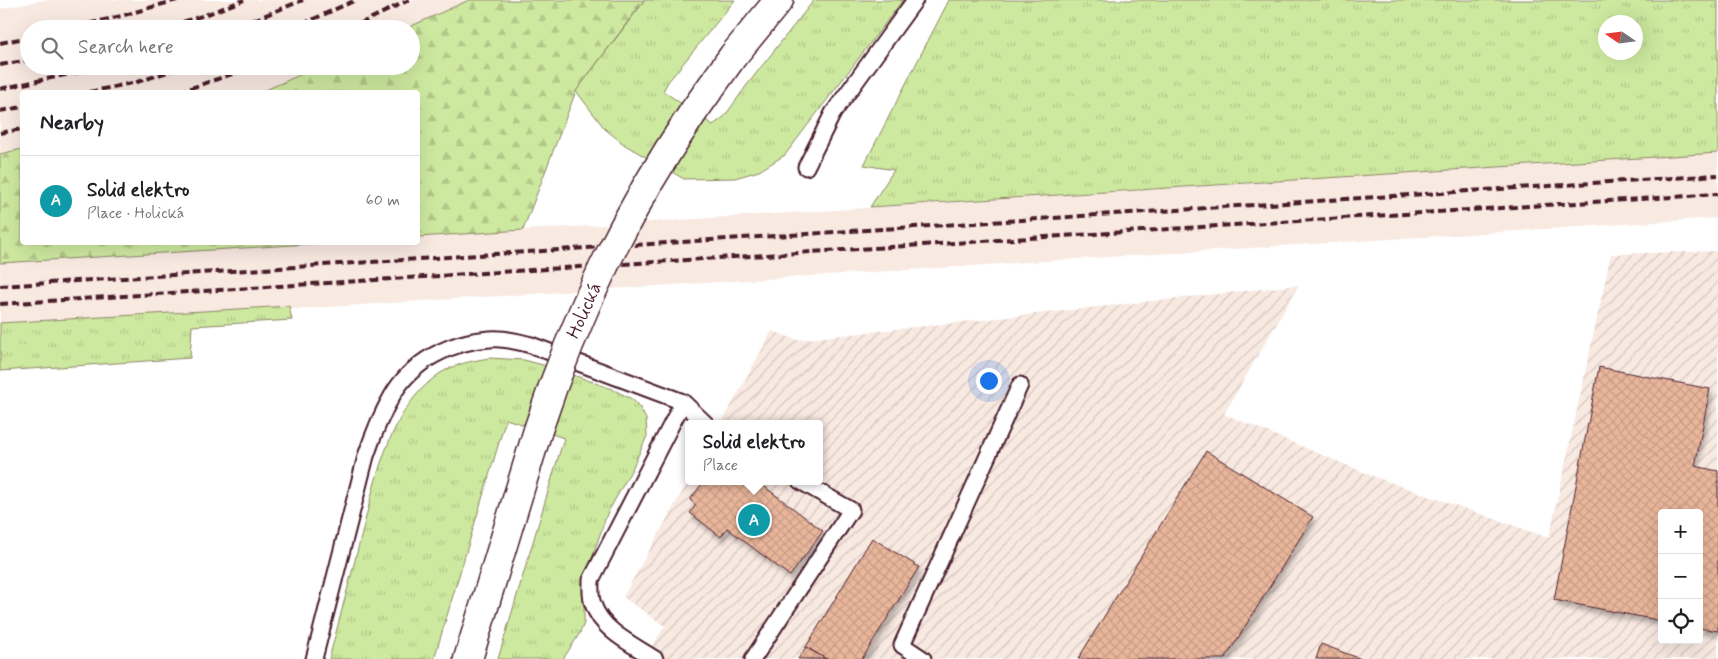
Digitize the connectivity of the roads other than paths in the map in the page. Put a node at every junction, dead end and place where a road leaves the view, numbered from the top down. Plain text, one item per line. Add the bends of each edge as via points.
1 (779, 0) edge
2 (915, 0) edge
3 (806, 166) dead end
4 (1020, 385) dead end
5 (684, 402) junction
6 (702, 420) edge
7 (807, 485) edge
8 (314, 659) edge
9 (468, 659) edge
10 (655, 659) edge
11 (754, 659) edge
12 (923, 659) edge

1 - 9 street, Holická, bridge via 694,111 658,166 611,250 570,339 538,430
2 - 3 lane via 833,113
4 - 12 lane via 902,645
5 - 6 lane
5 - 8 lane via 531,344 510,340 469,342 428,359 405,378 392,395 373,436
5 - 10 lane via 591,580 592,602 599,618
7 - 11 lane via 851,510

